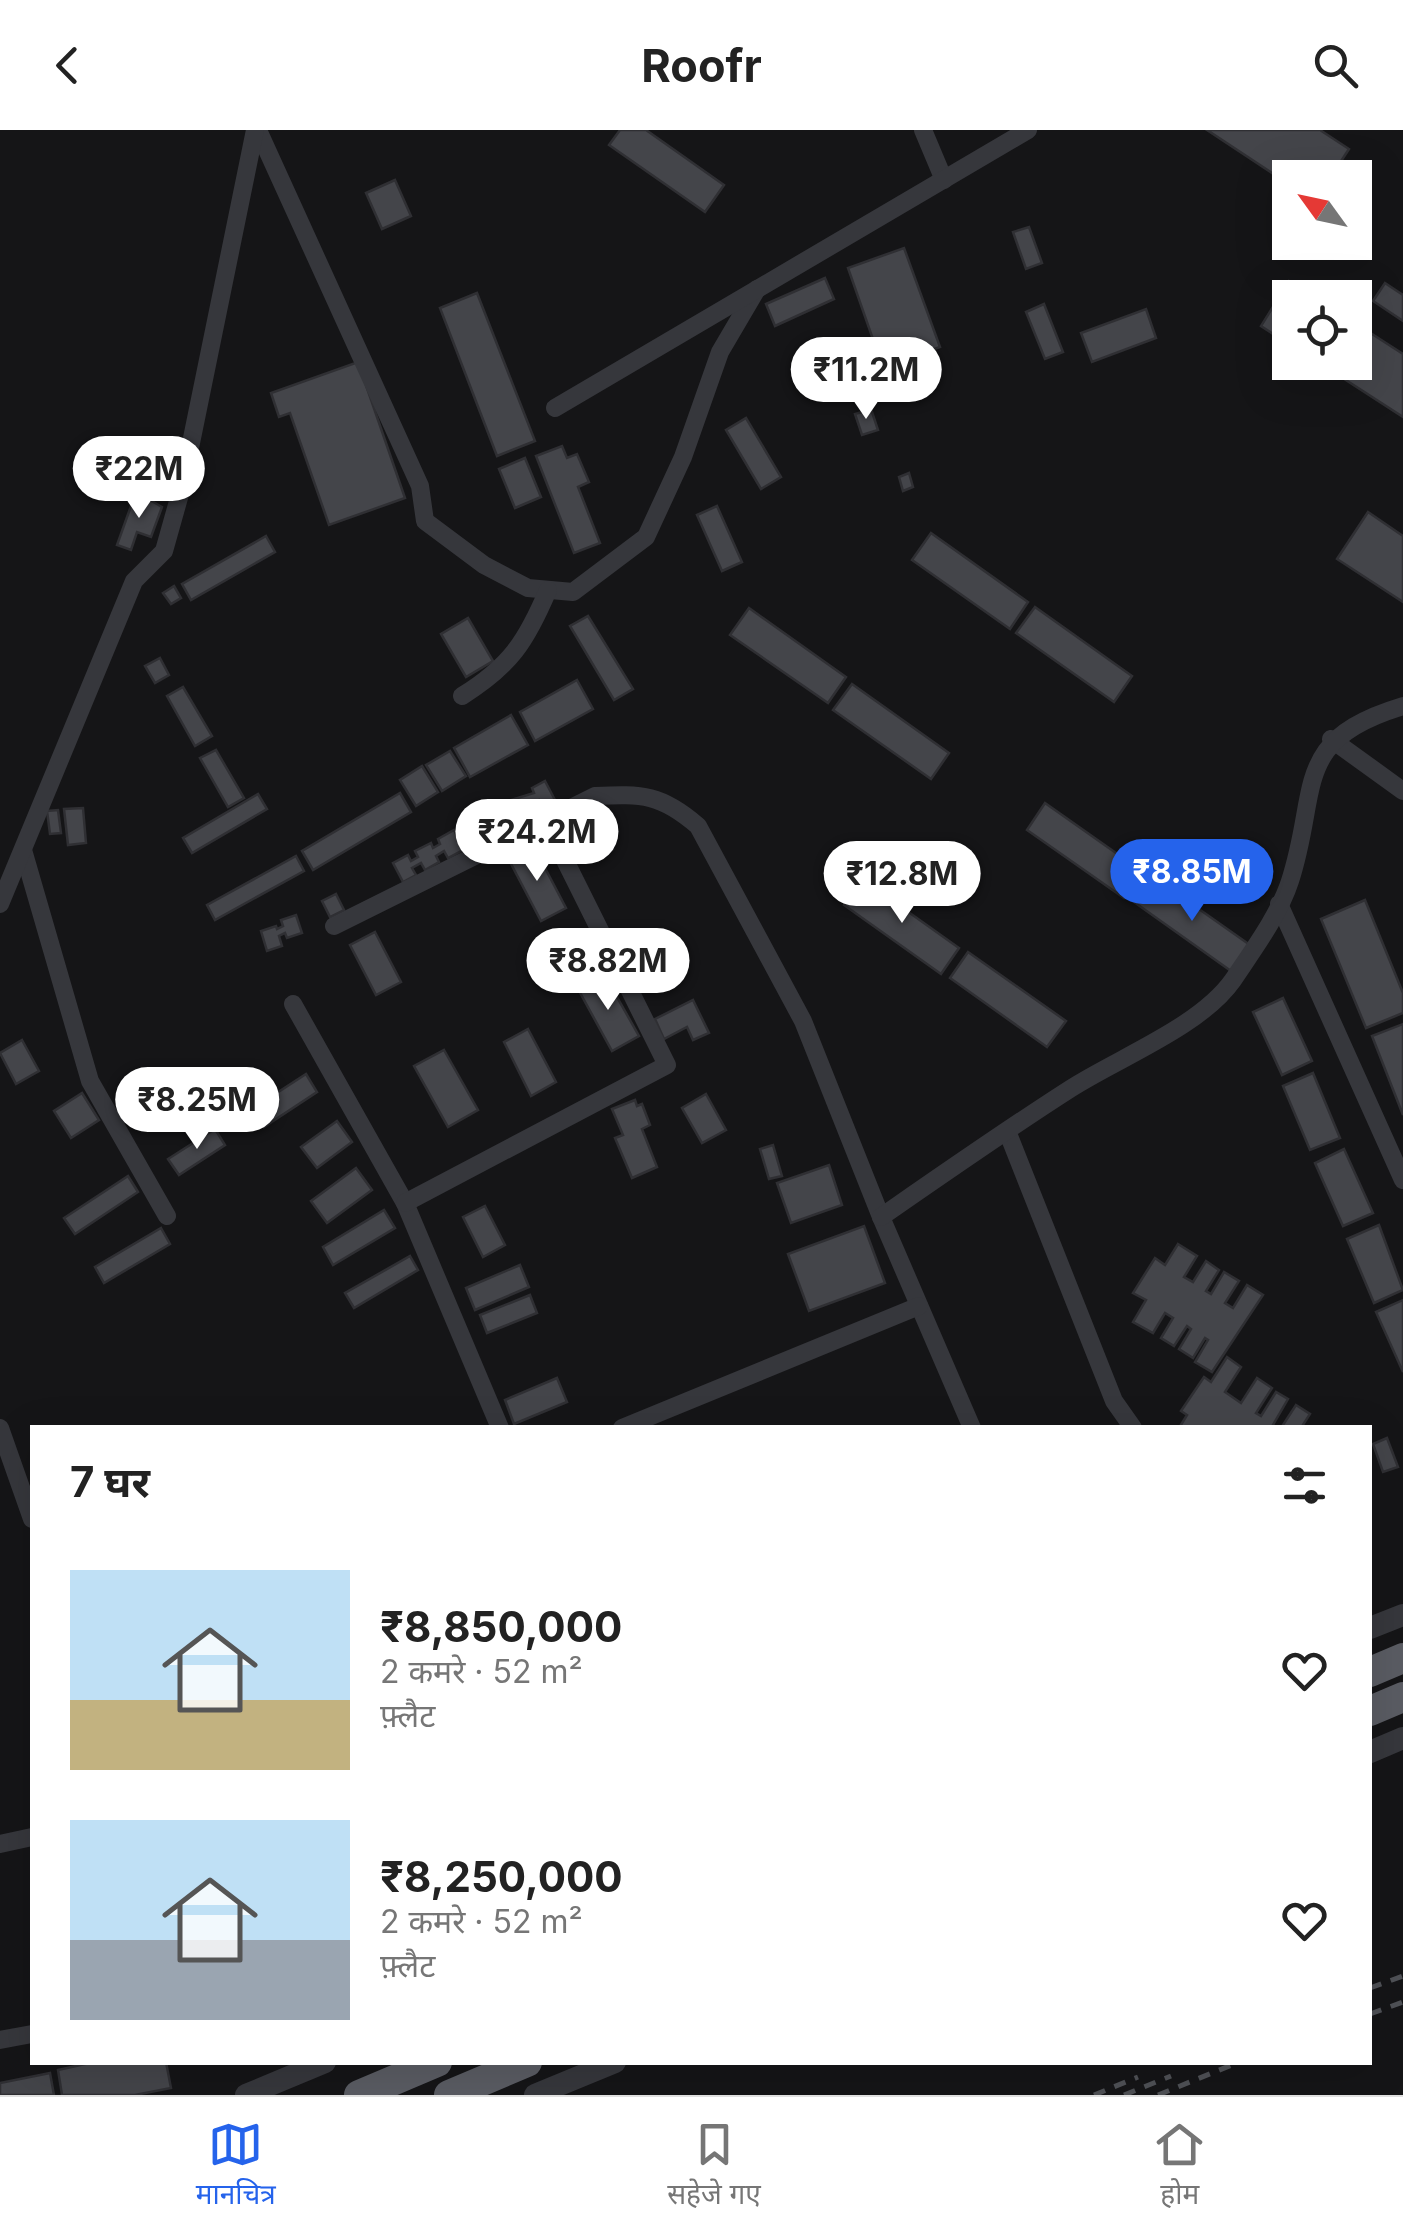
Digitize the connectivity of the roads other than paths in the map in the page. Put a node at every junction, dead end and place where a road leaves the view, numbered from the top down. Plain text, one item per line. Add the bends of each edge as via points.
1 (256, 130) edge
2 (924, 130) edge
3 (1028, 130) edge
4 (944, 180) junction
5 (757, 289) junction
6 (556, 408) dead end
7 (548, 590) junction
8 (462, 696) dead end
9 (1403, 706) edge
10 (1332, 739) junction
11 (1403, 791) edge
12 (545, 820) junction
13 (23, 850) junction
14 (0, 904) edge
15 (1278, 904) junction
16 (334, 926) dead end
17 (294, 1004) dead end
18 (1007, 1131) junction
19 (1403, 1180) edge
20 (405, 1203) junction
21 (167, 1216) dead end
22 (881, 1218) junction
23 (919, 1306) junction
24 (499, 1425) edge
25 (629, 1425) edge
26 (971, 1425) edge
27 (1131, 1425) edge
28 (0, 1428) edge
29 (30, 1513) edge
30 (1403, 1615) edge
31 (1372, 1627) edge
32 (1403, 1658) edge
33 (1372, 1671) edge
34 (1403, 1697) edge
35 (1372, 1710) edge
36 (1403, 1738) edge
37 (1372, 1751) edge
38 (30, 1837) edge
39 (0, 1844) edge
40 (30, 2034) edge
41 (0, 2040) edge
42 (317, 2065) edge
43 (430, 2065) edge
44 (520, 2065) edge
45 (608, 2065) edge
46 (246, 2095) edge
47 (360, 2095) edge
48 (448, 2095) edge
49 (535, 2095) edge

1 - 7 street via 420,486 425,521 484,565 528,588
1 - 13 street via 164,551 134,581
2 - 4 street
3 - 4 street
4 - 5 street
5 - 6 street
5 - 7 street via 720,352 646,538 573,592
7 - 8 street via 516,655
9 - 10 street
10 - 11 street
10 - 15 street via 1314,777 1290,884
12 - 16 street
12 - 20 street via 667,1064
12 - 22 street via 596,796 638,794 670,802 698,826 804,1021
13 - 14 street
13 - 21 street via 90,1080
15 - 18 street via 1230,984 1198,1013
15 - 19 street
17 - 20 street
18 - 22 street
18 - 27 street via 1114,1401
20 - 24 street
22 - 23 street
23 - 25 street
23 - 26 street
28 - 29 street
30 - 31 street
32 - 33 highway
34 - 35 highway
36 - 37 street
38 - 39 street
40 - 41 street
42 - 46 street
43 - 47 highway
44 - 48 highway
45 - 49 street

